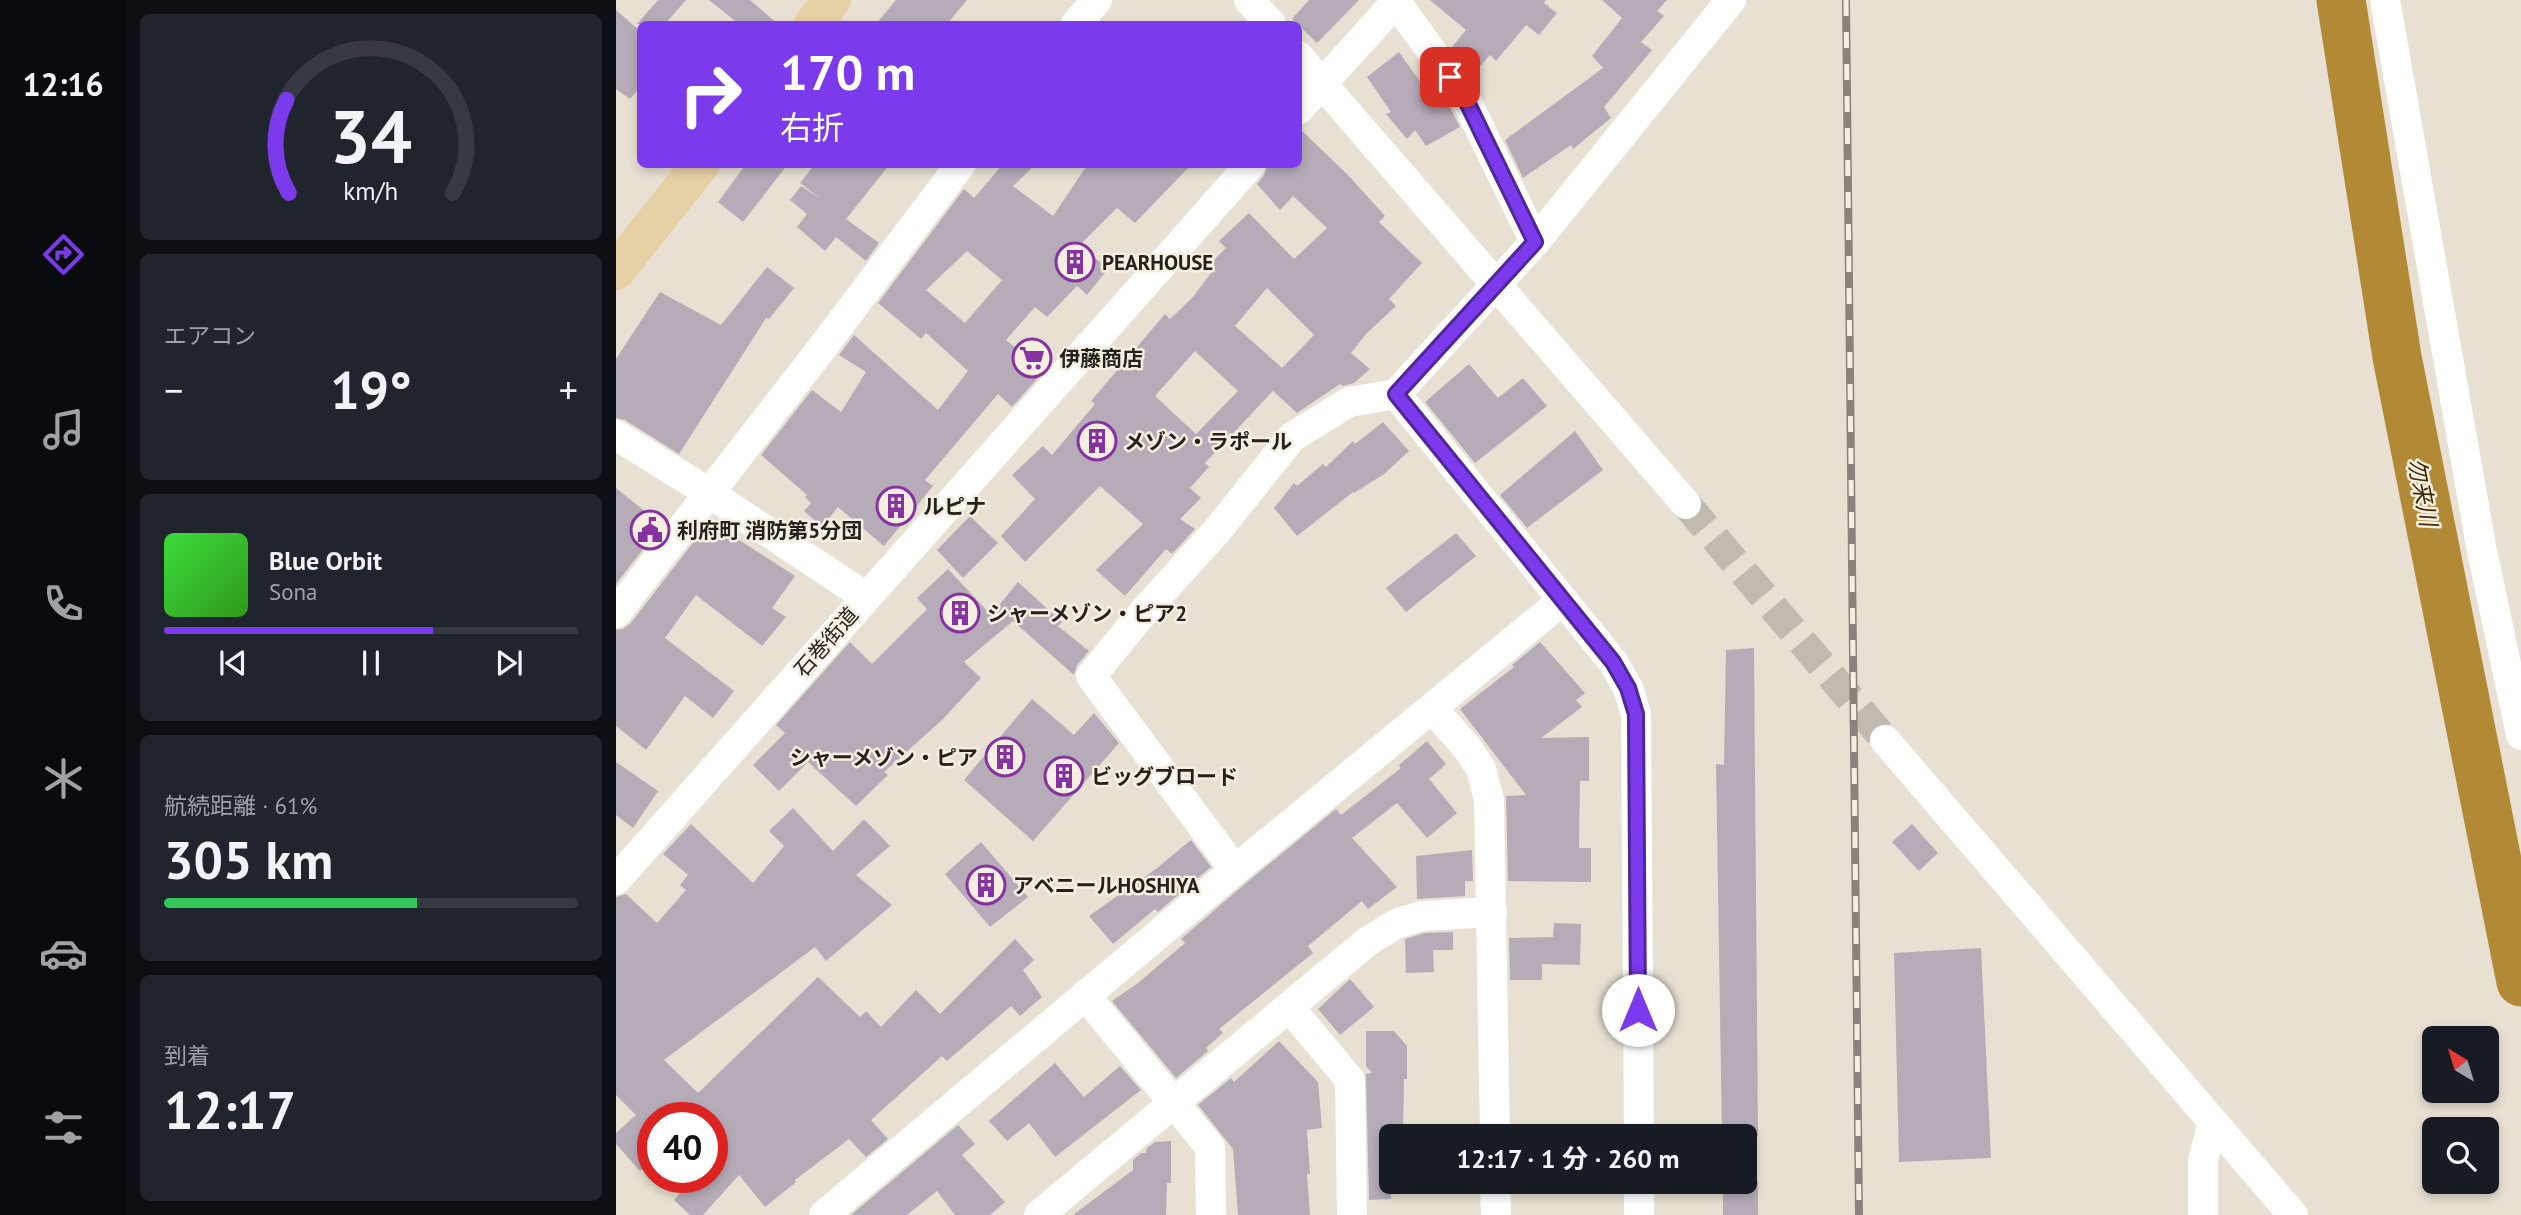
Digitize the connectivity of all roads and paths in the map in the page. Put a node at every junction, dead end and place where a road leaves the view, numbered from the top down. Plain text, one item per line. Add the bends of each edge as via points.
1 (832, 0) edge
2 (1097, 0) edge
3 (1249, 0) edge
4 (1731, 0) edge
5 (2385, 0) edge
6 (1397, 1) edge
7 (815, 21) edge
8 (1079, 21) edge
9 (1268, 21) edge
10 (1302, 61) edge
11 (1322, 84) junction
12 (1302, 106) edge
13 (698, 168) edge
14 (958, 168) edge
15 (1248, 168) edge
16 (1535, 242) junction
17 (616, 271) edge
18 (1495, 283) junction
19 (1396, 394) junction
20 (616, 435) edge
21 (709, 493) junction
22 (1686, 504) tunnel mouth
23 (866, 597) junction
24 (1563, 600) junction
25 (616, 613) edge
26 (1432, 708) junction
27 (2521, 735) edge
28 (1885, 740) tunnel mouth
29 (1235, 870) junction
30 (616, 880) edge
31 (1492, 912) junction
32 (1085, 995) junction
33 (1289, 1007) junction
34 (1174, 1102) junction
35 (2213, 1123) junction
36 (1495, 1124) edge
37 (1639, 1124) edge
38 (1495, 1194) edge
39 (1639, 1194) edge
40 (834, 1212) edge
41 (1039, 1215) edge
42 (1211, 1215) edge
43 (1352, 1215) edge
44 (1496, 1215) edge
45 (1639, 1215) edge
46 (2203, 1215) edge
47 (2293, 1215) edge

1 - 7 main road
2 - 8 street
3 - 9 street
4 - 16 street
5 - 27 street via 2481,546
6 - 11 street
6 - 16 street via 1464,96
10 - 11 street
11 - 12 street
11 - 18 street
13 - 17 main road
14 - 21 street
15 - 23 street
16 - 18 street
18 - 19 street
18 - 22 street
19 - 24 street
19 - 29 street via 1349,402 1292,437 1091,676
20 - 21 street, 石巻街道
21 - 23 street, 石巻街道
21 - 25 street
23 - 30 street, 石巻街道
24 - 26 street
24 - 37 street via 1613,662 1636,714
26 - 29 street
26 - 31 street via 1468,749 1489,799
28 - 35 street
29 - 32 street
31 - 33 street via 1422,916 1398,923 1368,941
31 - 36 street
32 - 34 street
32 - 40 street
33 - 34 street
33 - 43 street via 1350,1080
34 - 41 street
34 - 42 street via 1210,1147
35 - 46 street via 2203,1160
35 - 47 street
38 - 44 street
39 - 45 street

